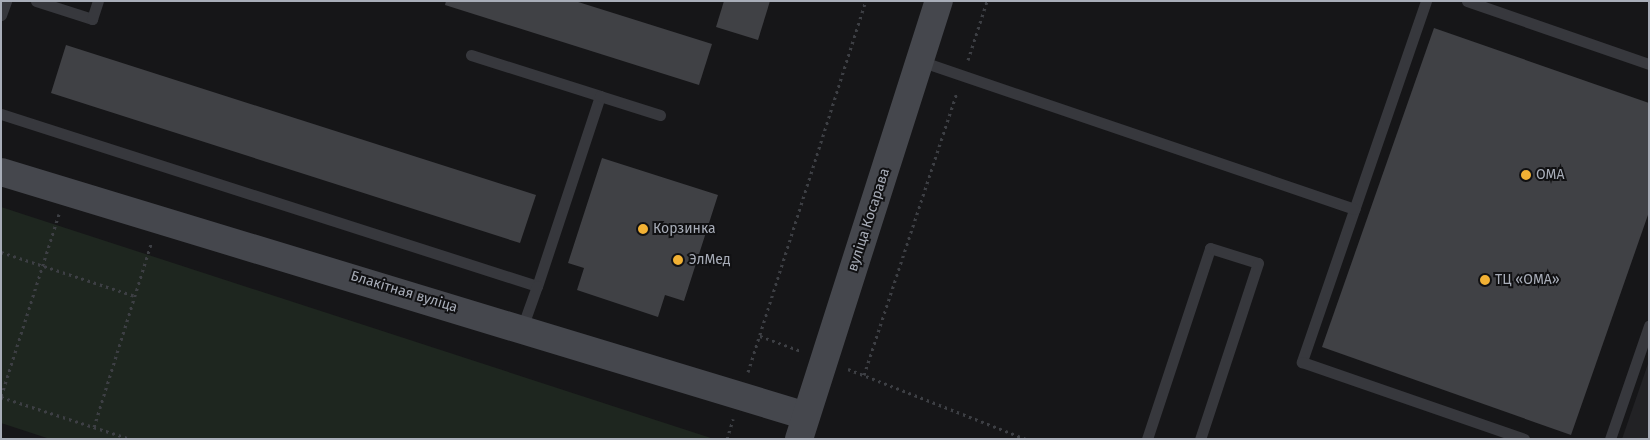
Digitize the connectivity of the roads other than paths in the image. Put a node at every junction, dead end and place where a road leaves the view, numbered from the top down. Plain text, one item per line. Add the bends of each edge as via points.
1 (6, 1) edge
2 (36, 1) edge
3 (98, 1) edge
4 (938, 1) edge
5 (1426, 1) edge
6 (1466, 1) edge
7 (1, 15) edge
8 (471, 55) dead end
9 (920, 61) junction
10 (1649, 64) edge
11 (600, 96) junction
12 (1, 114) edge
13 (660, 115) dead end
14 (1, 172) edge
15 (1354, 209) junction
16 (537, 286) junction
17 (1649, 326) edge
18 (522, 328) junction
19 (802, 427) edge
20 (1147, 439) edge
21 (1200, 439) edge
22 (1524, 439) edge
23 (1610, 439) edge

1 - 7 lane
2 - 3 lane via 92,19
4 - 9 street, вуліца Косарава
5 - 15 lane
6 - 10 lane
8 - 11 lane
9 - 15 lane
9 - 19 street, вуліца Косарава
11 - 13 lane
11 - 16 lane
12 - 16 lane
14 - 18 street, Блакітная вуліца
15 - 22 lane via 1302,362
16 - 18 lane
17 - 23 lane
18 - 19 street, Блакітная вуліца via 741,396
20 - 21 lane via 1210,248 1258,263

